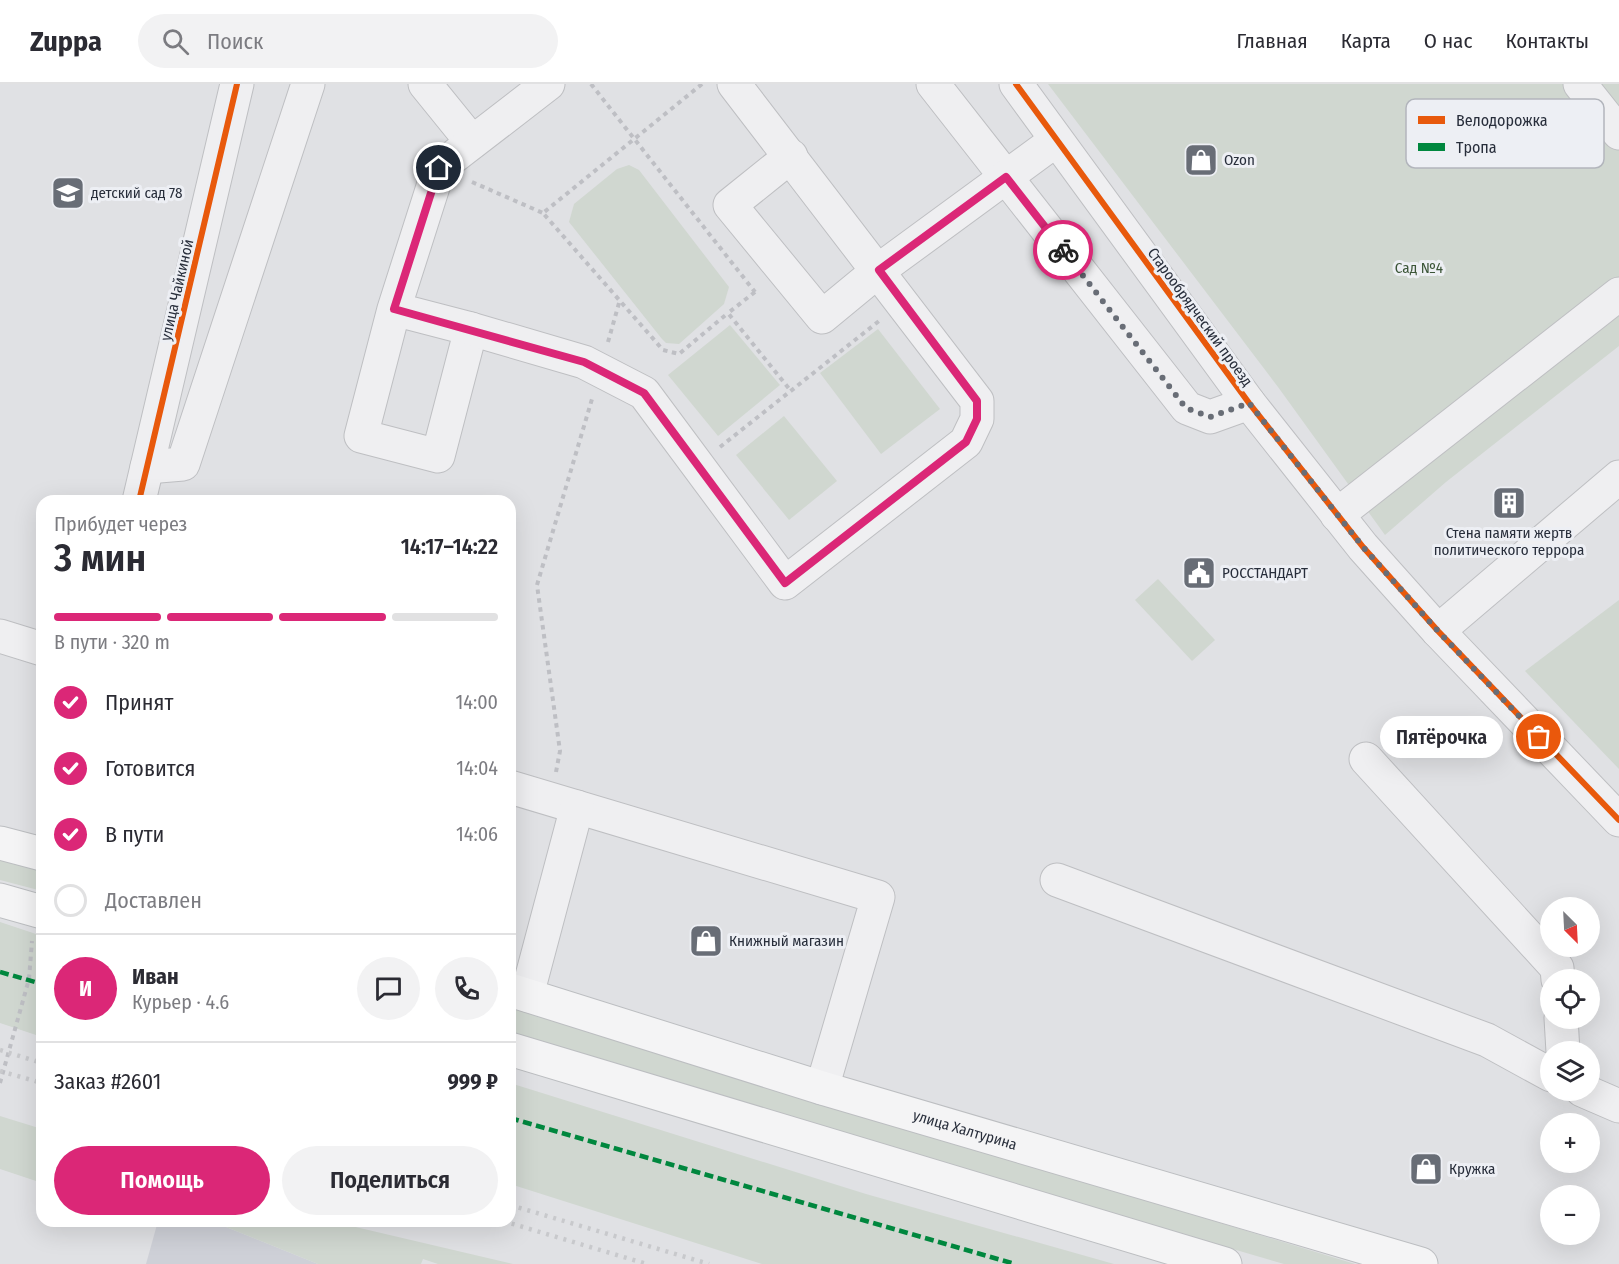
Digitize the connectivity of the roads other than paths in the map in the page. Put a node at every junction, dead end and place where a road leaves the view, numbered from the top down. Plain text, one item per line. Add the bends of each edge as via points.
1 (237, 84) edge
2 (308, 84) edge
3 (425, 84) edge
4 (548, 84) edge
5 (933, 84) edge
6 (1016, 84) edge
7 (1580, 84) edge
8 (749, 89) edge
9 (1592, 99) edge
10 (1604, 114) edge
11 (1619, 133) edge
12 (1055, 141) junction
13 (472, 142) junction
14 (791, 156) junction
15 (1006, 177) junction
16 (879, 270) junction
17 (1619, 294) edge
18 (394, 309) junction
19 (471, 329) junction
20 (1249, 403) junction
21 (147, 467) junction
22 (1619, 477) edge
23 (140, 495) edge
24 (1337, 515) junction
25 (1438, 631) junction
26 (0, 636) edge
27 (36, 647) edge
28 (1366, 759) dead end
29 (516, 789) edge
30 (577, 807) junction
31 (1619, 820) edge
32 (0, 843) edge
33 (36, 852) edge
34 (1057, 880) dead end
35 (0, 900) edge
36 (36, 910) edge
37 (1557, 969) edge
38 (519, 992) edge
39 (516, 1051) edge
40 (1540, 1069) edge
41 (822, 1088) junction
42 (1600, 1098) edge
43 (1619, 1106) edge
44 (1225, 1264) edge
45 (1421, 1264) edge

1 - 21 street, улица Чайкиной
2 - 21 street via 183,464
3 - 13 street
4 - 13 street
5 - 15 street
6 - 12 street, Старообрядческий проезд
7 - 9 street
8 - 14 street
10 - 11 street
12 - 15 street
12 - 20 street, Старообрядческий проезд
13 - 18 street via 439,168
14 - 16 street
14 - 16 street via 730,205 822,317
15 - 16 street
15 - 20 street via 1186,408 1210,417
16 - 19 street via 977,401 977,419 966,442 785,583 644,393 584,362
17 - 24 street
18 - 19 street
18 - 19 street via 360,436 438,456
20 - 24 street, Старообрядческий проезд
21 - 23 street, улица Чайкиной
22 - 25 street
24 - 25 street, Старообрядческий проезд
25 - 31 street, Старообрядческий проезд
26 - 27 street
28 - 37 street
29 - 30 street
30 - 38 street
30 - 41 street via 879,897
32 - 33 main road
34 - 40 street via 1487,1040
35 - 36 main road
38 - 41 main road, улица Халтурина
39 - 44 main road
41 - 45 main road, улица Халтурина
42 - 43 street

